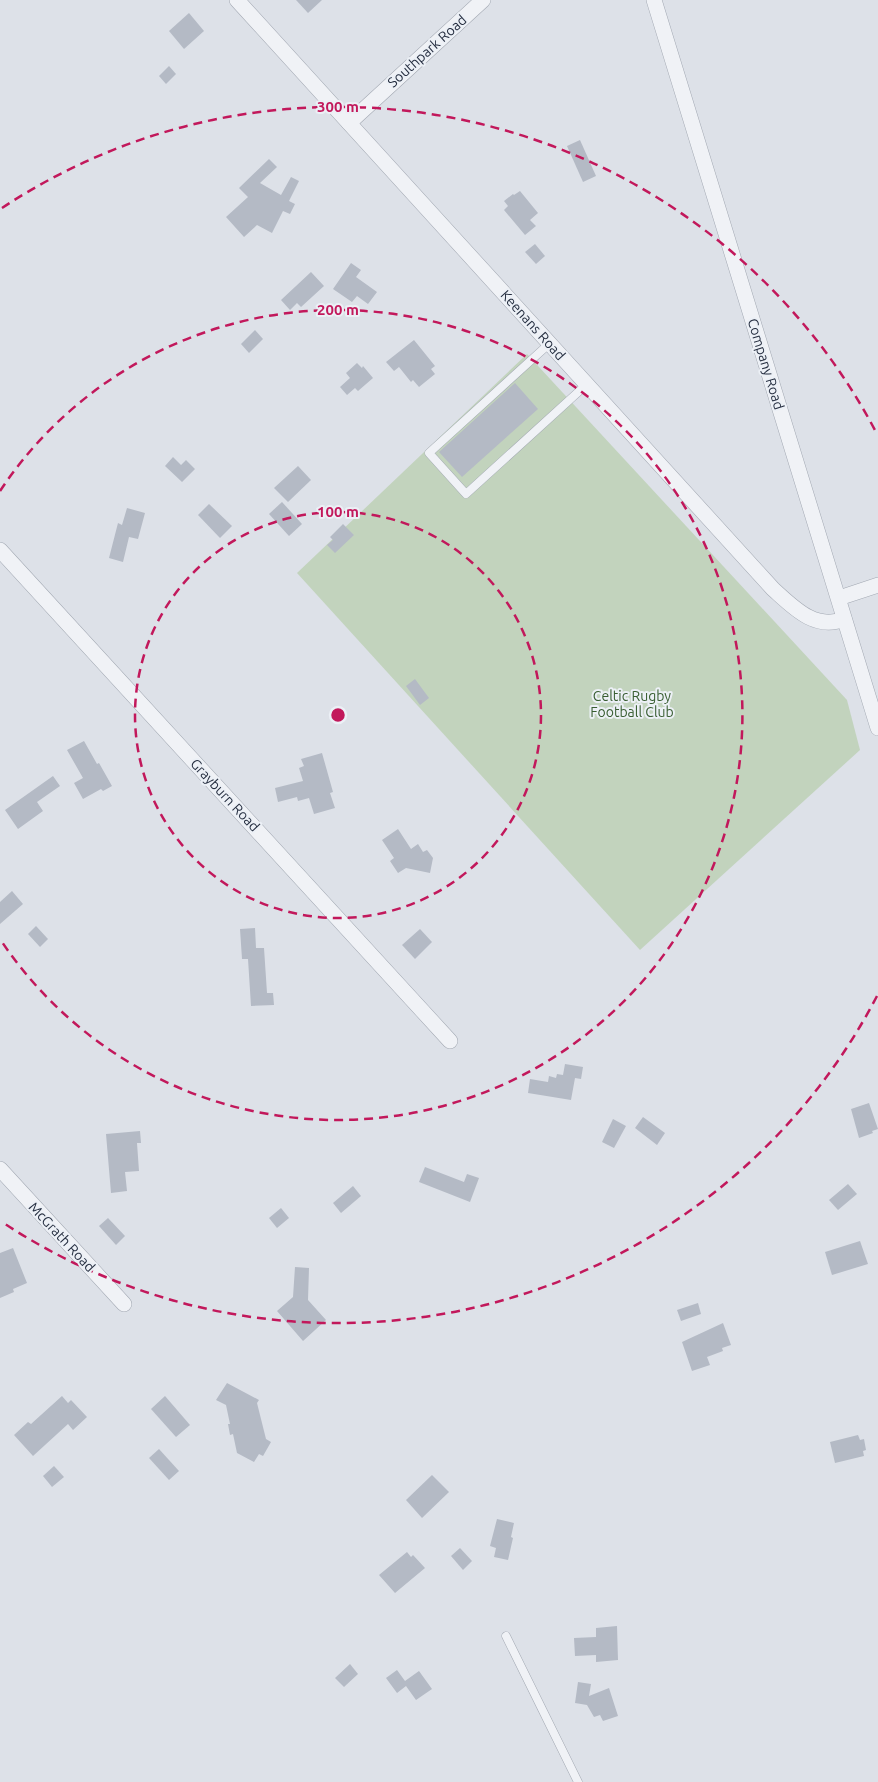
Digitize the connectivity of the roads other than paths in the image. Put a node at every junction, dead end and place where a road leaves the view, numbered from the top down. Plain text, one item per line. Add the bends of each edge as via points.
1 (237, 0) edge
2 (483, 0) edge
3 (654, 0) edge
4 (349, 123) junction
5 (550, 343) junction
6 (587, 384) junction
7 (0, 550) edge
8 (878, 586) edge
9 (839, 598) junction
10 (844, 619) junction
11 (878, 728) edge
12 (450, 1041) dead end
13 (0, 1169) edge
14 (124, 1304) dead end
15 (506, 1636) dead end
16 (578, 1782) edge

1 - 4 street, Keenans Road
2 - 4 street, Southpark Road
3 - 9 street, Company Road
4 - 5 street, Keenans Road
5 - 6 street, Keenans Road
5 - 6 lane via 429,453 466,494
6 - 10 street, Keenans Road via 792,607 818,621
7 - 12 street, Grayburn Road
8 - 9 street
9 - 10 street, Company Road
10 - 11 street, Company Road
13 - 14 street, McGrath Road
15 - 16 lane

